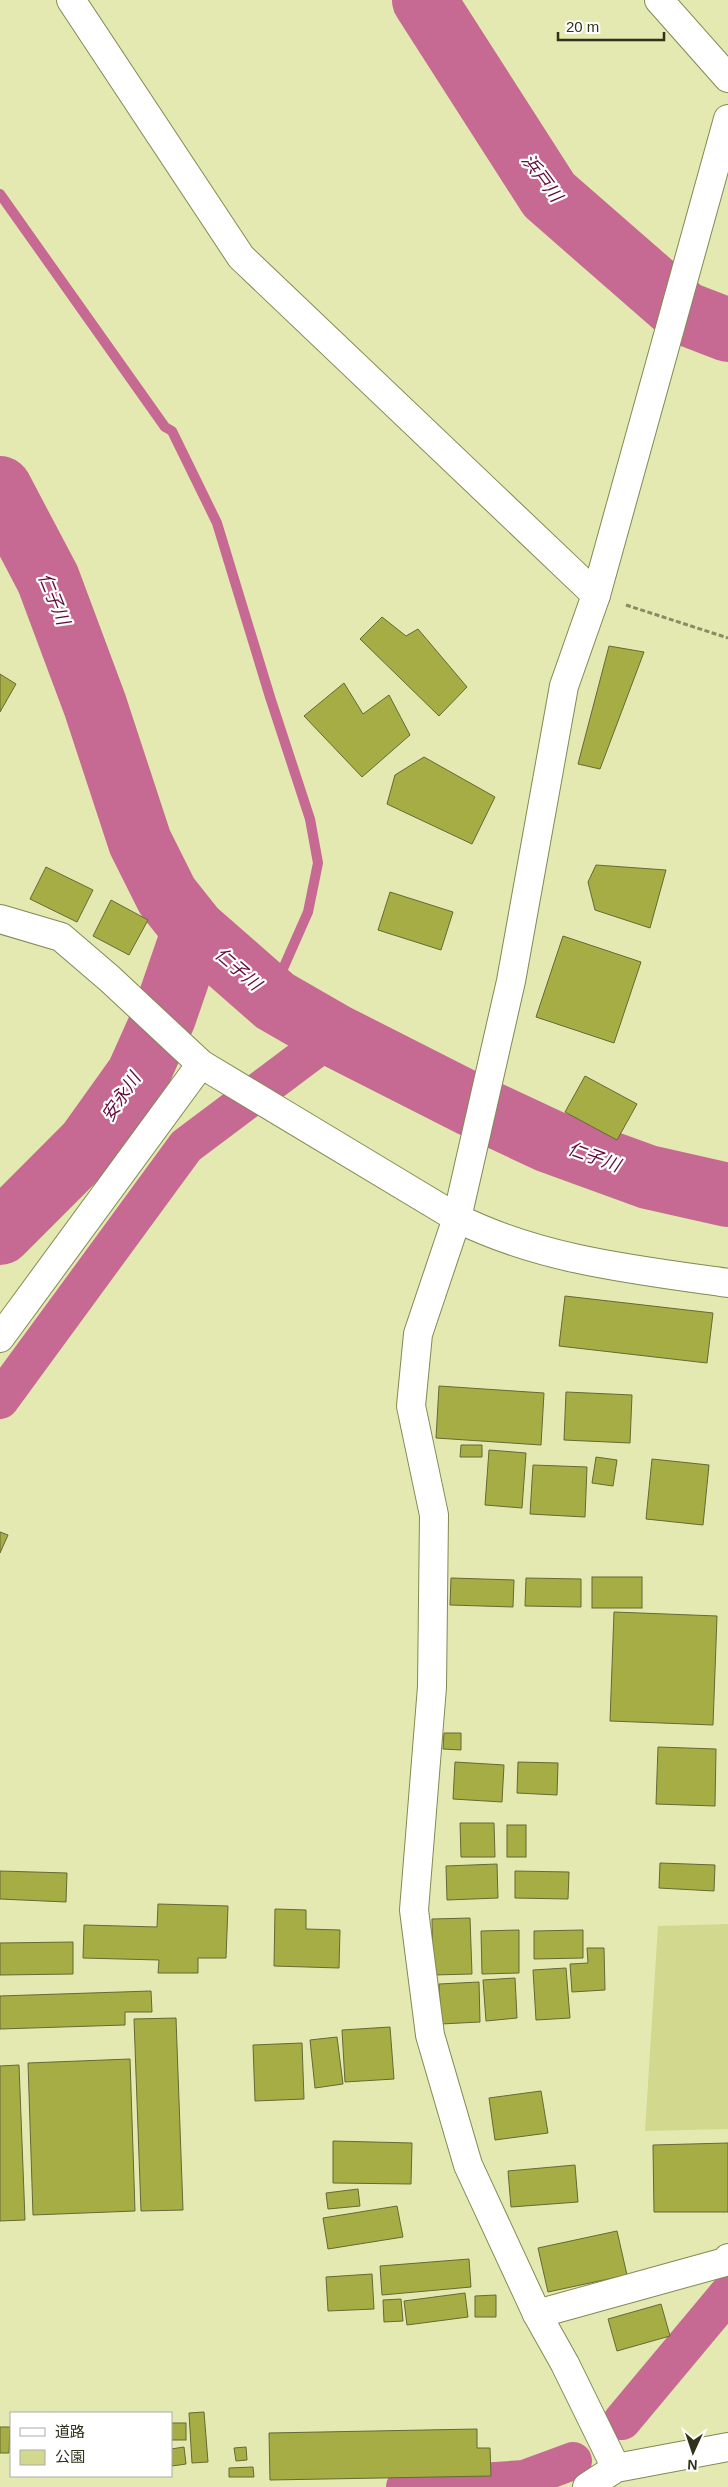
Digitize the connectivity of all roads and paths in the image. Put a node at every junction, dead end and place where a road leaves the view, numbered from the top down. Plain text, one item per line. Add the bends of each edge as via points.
1 (71, 0) edge
2 (659, 0) edge
3 (728, 78) edge
4 (728, 119) edge
5 (596, 595) junction
6 (728, 638) edge
7 (0, 919) edge
8 (200, 1064) junction
9 (457, 1218) junction
10 (728, 1283) edge
11 (0, 1338) edge
12 (728, 2258) edge
13 (537, 2314) junction
14 (728, 2447) edge
15 (616, 2468) junction
16 (587, 2487) edge

1 - 5 street via 241,257
2 - 3 street
4 - 5 street
5 - 6 path
5 - 9 street via 564,686 511,981
7 - 8 street via 61,937
8 - 9 street
8 - 11 street
9 - 10 street via 488,1233 593,1264
9 - 13 street via 418,1334 412,1406 434,1515 432,1687 414,1910 430,2035 468,2165
12 - 13 street via 725,2262
13 - 15 street
14 - 15 street
15 - 16 street

